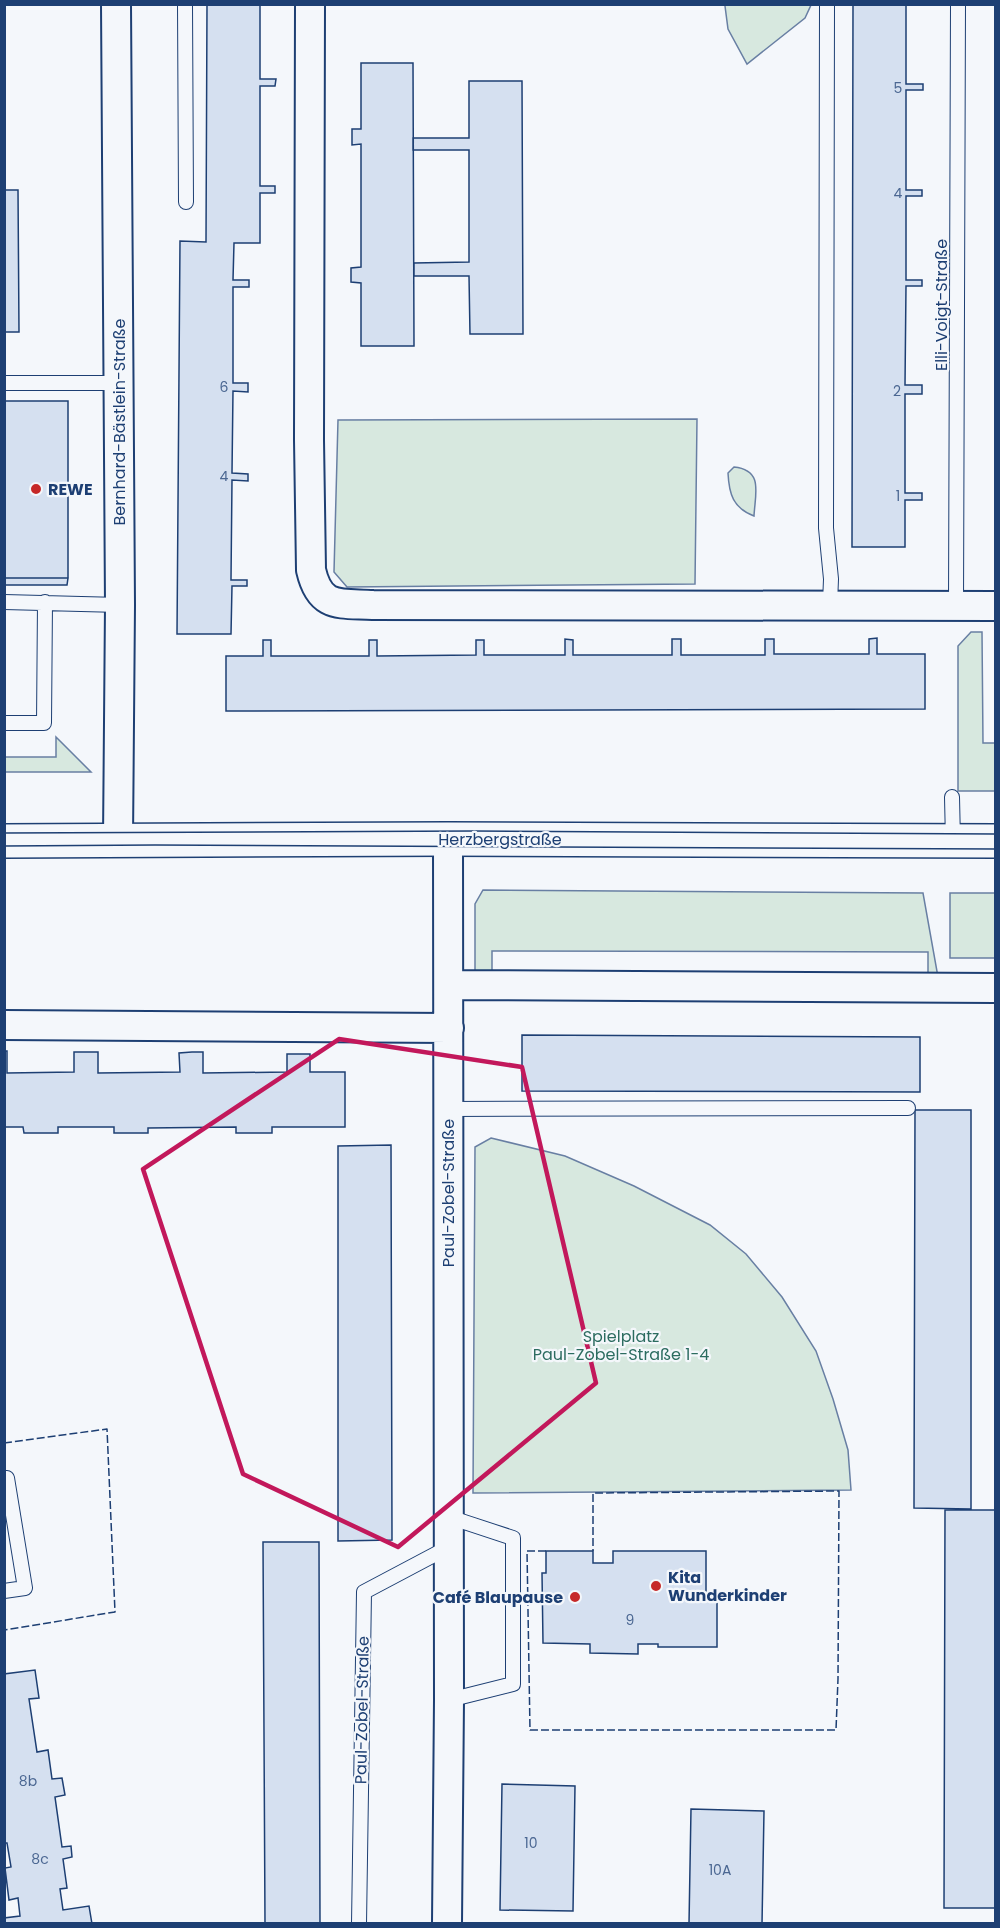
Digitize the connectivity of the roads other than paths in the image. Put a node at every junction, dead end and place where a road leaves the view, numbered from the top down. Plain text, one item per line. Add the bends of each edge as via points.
1 (116, 4) edge
2 (185, 4) edge
3 (310, 4) edge
4 (828, 4) edge
5 (958, 4) edge
6 (186, 202) dead end
7 (4, 383) edge
8 (119, 383) junction
9 (4, 602) edge
10 (45, 602) junction
11 (831, 604) junction
12 (120, 605) junction
13 (956, 605) junction
14 (996, 606) edge
15 (4, 723) edge
16 (952, 797) dead end
17 (448, 839) junction
18 (118, 840) junction
19 (952, 840) junction
20 (4, 841) edge
21 (996, 841) edge
22 (449, 985) junction
23 (996, 988) edge
24 (4, 1025) edge
25 (448, 1028) junction
26 (908, 1108) dead end
27 (448, 1109) junction
28 (4, 1478) edge
29 (449, 1517) junction
30 (449, 1547) junction
31 (4, 1591) edge
32 (449, 1700) junction
33 (359, 1923) edge
34 (447, 1923) edge

1 - 8 street, Bernhard-Bästlein-Straße
2 - 6 lane
3 - 11 street via 311,570 314,583 326,600 373,605
4 - 11 lane via 826,528
5 - 13 lane, Elli-Voigt-Straße
7 - 8 lane
8 - 12 street, Bernhard-Bästlein-Straße
9 - 10 lane
10 - 12 lane
10 - 15 lane via 44,723
11 - 13 street
12 - 18 street, Bernhard-Bästlein-Straße
13 - 14 street
16 - 19 lane
17 - 18 street, Herzbergstraße
17 - 19 street, Herzbergstraße
17 - 22 street, Paul-Zobel-Straße
18 - 20 street, Herzbergstraße
19 - 21 street, Herzbergstraße
22 - 23 street
22 - 25 street, Paul-Zobel-Straße
24 - 25 street
25 - 27 street, Paul-Zobel-Straße
26 - 27 lane
27 - 29 street, Paul-Zobel-Straße
28 - 31 lane via 8,1478 25,1588
29 - 30 street, Paul-Zobel-Straße
29 - 32 lane via 513,1538 513,1684
30 - 32 street, Paul-Zobel-Straße
30 - 33 lane, Paul-Zobel-Straße via 364,1592
32 - 34 street, Paul-Zobel-Straße

